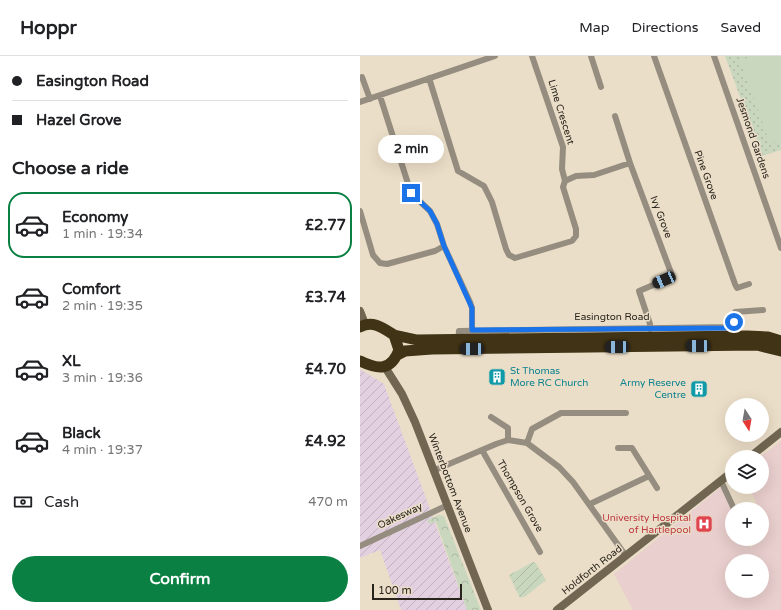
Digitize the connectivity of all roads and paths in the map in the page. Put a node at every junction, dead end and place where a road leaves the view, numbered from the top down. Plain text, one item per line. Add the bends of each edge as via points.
1 (474, 56) edge
2 (496, 56) edge
3 (532, 56) edge
4 (591, 56) edge
5 (654, 56) edge
6 (714, 56) edge
7 (476, 63) junction
8 (362, 77) dead end
9 (429, 78) junction
10 (600, 87) dead end
11 (380, 96) junction
12 (370, 99) junction
13 (360, 102) edge
14 (615, 116) dead end
15 (630, 163) junction
16 (565, 181) junction
17 (360, 211) edge
18 (444, 246) junction
19 (781, 248) edge
20 (749, 284) dead end
21 (763, 310) dead end
22 (360, 311) edge
23 (363, 325) edge
24 (650, 329) junction
25 (472, 330) junction
26 (394, 334) junction
27 (727, 337) junction
28 (781, 341) edge
29 (458, 345) junction
30 (781, 351) edge
31 (397, 355) junction
32 (360, 361) edge
33 (386, 367) junction
34 (626, 413) dead end
35 (491, 417) dead end
36 (781, 432) edge
37 (508, 440) junction
38 (526, 443) junction
39 (618, 448) dead end
40 (482, 450) junction
41 (759, 450) edge
42 (435, 470) junction
43 (649, 476) junction
44 (725, 478) edge
45 (721, 481) junction
46 (657, 488) dead end
47 (731, 502) edge
48 (590, 504) junction
49 (448, 505) junction
50 (360, 546) edge
51 (540, 552) dead end
52 (626, 556) junction
53 (488, 610) edge
54 (557, 610) edge

1 - 7 street
2 - 7 street
3 - 16 street, Lime Crescent via 563,148 562,169
4 - 10 street
5 - 20 street, Pine Grove via 735,284 737,288
6 - 19 street, Jesmond Gardens
7 - 9 street
8 - 12 street
9 - 11 street
9 - 16 street, Lime Crescent via 458,171 484,186 510,255 515,258 532,254 572,241 576,236 563,187
11 - 12 street
11 - 18 street via 411,193 430,211
12 - 13 street
14 - 15 street, Ivy Grove
15 - 16 street
15 - 24 street, Ivy Grove via 672,278 636,292
17 - 18 street via 373,255 380,263 387,264 435,251
18 - 25 street via 470,302
21 - 27 street via 735,312
22 - 23 street
23 - 26 highway, Easington Road via 376,324
24 - 25 street, Easington Road
24 - 27 street, Easington Road
25 - 29 street, Easington Road via 459,331
26 - 29 highway, Easington Road via 417,340
26 - 31 highway
27 - 28 highway, Easington Road via 760,336
27 - 29 highway, Easington Road via 667,342
27 - 30 highway, Easington Road
29 - 31 highway, Easington Road via 405,351
31 - 33 highway
32 - 33 highway via 372,367
33 - 42 street, Winterbottom Avenue via 402,394
34 - 38 street via 561,413 532,430
35 - 37 street via 508,428
36 - 41 street
37 - 38 street
37 - 40 street
38 - 48 street via 559,467
39 - 43 street via 632,448
40 - 42 street
40 - 51 street, Thompson Grove
42 - 49 street, Winterbottom Avenue
43 - 46 street
43 - 48 street
44 - 45 street, Holdforth Road
45 - 47 street
45 - 52 street, Holdforth Road
48 - 52 street
49 - 50 street, Oakesway
49 - 53 street, Winterbottom Avenue
52 - 54 street, Holdforth Road

